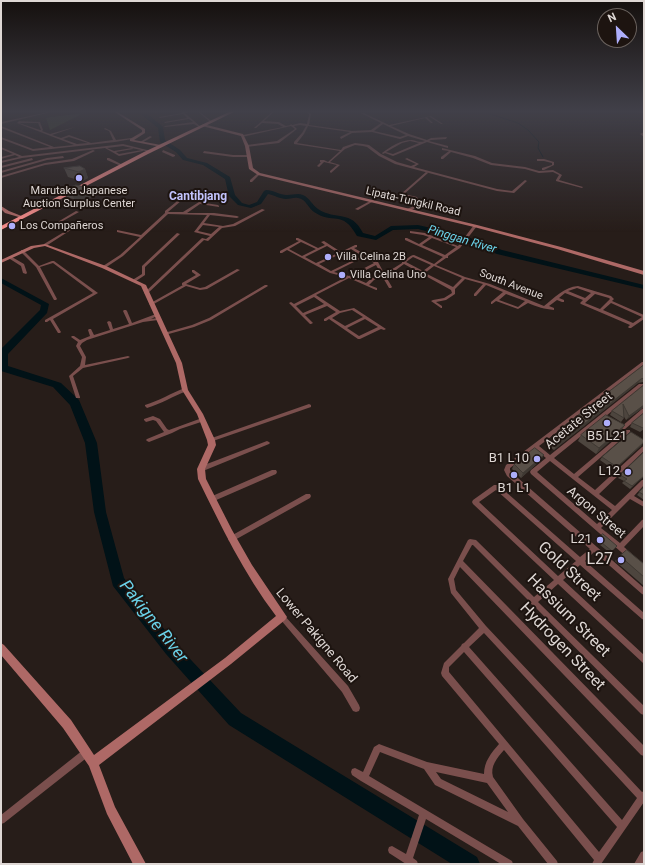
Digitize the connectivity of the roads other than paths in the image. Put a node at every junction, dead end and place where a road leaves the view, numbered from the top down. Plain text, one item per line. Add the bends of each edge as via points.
1 (10, 151) edge
2 (75, 151) edge
3 (93, 151) edge
4 (117, 151) edge
5 (138, 151) edge
6 (148, 151) edge
7 (163, 151) dead end
8 (248, 151) edge
9 (339, 151) edge
10 (375, 151) edge
11 (403, 151) edge
12 (114, 152) joint
13 (204, 152) dead end
14 (384, 152) joint
15 (450, 152) joint
16 (63, 153) junction
17 (16, 154) junction
18 (42, 155) junction
19 (380, 155) junction
20 (174, 156) dead end
21 (248, 156) junction
22 (21, 157) junction
23 (63, 157) junction
24 (1, 158) edge
25 (442, 158) dead end
26 (108, 159) dead end
27 (406, 159) dead end
28 (538, 160) dead end
29 (63, 161) junction
30 (1, 162) edge
31 (329, 162) junction
32 (122, 165) junction
33 (318, 166) dead end
34 (1, 167) edge
35 (411, 167) junction
36 (525, 168) junction
37 (540, 170) junction
38 (544, 171) junction
39 (1, 172) edge
40 (331, 172) dead end
41 (427, 173) dead end
42 (259, 174) junction
43 (1, 177) edge
44 (251, 180) dead end
45 (526, 181) dead end
46 (582, 187) dead end
47 (186, 195) dead end
48 (371, 202) junction
49 (1, 207) edge
50 (356, 209) dead end
51 (263, 210) dead end
52 (408, 210) junction
53 (77, 212) dead end
54 (167, 213) junction
55 (184, 213) junction
56 (207, 214) junction
57 (22, 217) junction
58 (237, 217) dead end
59 (95, 223) dead end
60 (202, 224) junction
61 (76, 225) junction
62 (475, 226) junction
63 (221, 227) junction
64 (1, 228) edge
65 (118, 231) dead end
66 (411, 232) dead end
67 (178, 234) dead end
68 (211, 235) junction
69 (140, 236) junction
70 (432, 237) junction
71 (406, 239) dead end
72 (323, 242) dead end
73 (45, 245) junction
74 (328, 245) junction
75 (419, 245) junction
76 (356, 246) dead end
77 (459, 247) junction
78 (352, 248) junction
79 (287, 249) junction
80 (318, 250) junction
81 (22, 252) junction
82 (281, 252) dead end
83 (341, 253) junction
84 (304, 256) junction
85 (364, 256) junction
86 (447, 257) junction
87 (10, 258) junction
88 (1, 262) edge
89 (403, 262) junction
90 (377, 263) junction
91 (317, 264) junction
92 (435, 265) junction
93 (104, 266) junction
94 (38, 267) junction
95 (238, 270) dead end
96 (193, 271) dead end
97 (331, 272) junction
98 (424, 272) junction
99 (25, 273) dead end
100 (644, 273) edge
101 (384, 274) junction
102 (349, 277) junction
103 (464, 278) junction
104 (135, 280) junction
105 (367, 284) junction
106 (485, 284) junction
107 (266, 286) dead end
108 (182, 287) junction
109 (390, 287) dead end
110 (376, 289) dead end
111 (453, 289) junction
112 (565, 291) junction
113 (506, 292) junction
114 (594, 292) junction
115 (146, 293) junction
116 (475, 295) dead end
117 (315, 296) junction
118 (556, 298) junction
119 (55, 299) dead end
120 (528, 301) junction
121 (563, 301) dead end
122 (583, 301) junction
123 (610, 301) junction
124 (151, 304) junction
125 (327, 304) junction
126 (441, 307) dead end
127 (547, 307) junction
128 (553, 309) dead end
129 (125, 311) dead end
130 (339, 312) junction
131 (600, 312) junction
132 (303, 314) junction
133 (157, 317) junction
134 (366, 317) junction
135 (644, 317) edge
136 (51, 319) junction
137 (46, 321) dead end
138 (109, 322) dead end
139 (311, 323) dead end
140 (131, 325) junction
141 (344, 328) junction
142 (90, 330) dead end
143 (112, 331) junction
144 (59, 332) dead end
145 (165, 334) junction
146 (73, 337) dead end
147 (92, 337) junction
148 (80, 342) junction
149 (128, 357) dead end
150 (644, 363) edge
151 (82, 367) junction
152 (642, 385) edge
153 (185, 390) junction
154 (78, 397) dead end
155 (147, 406) dead end
156 (309, 406) dead end
157 (644, 410) edge
158 (604, 416) junction
159 (146, 420) dead end
160 (202, 420) junction
161 (611, 420) edge
162 (617, 424) edge
163 (626, 429) junction
164 (170, 432) junction
165 (633, 434) edge
166 (149, 440) dead end
167 (211, 440) junction
168 (267, 443) dead end
169 (536, 447) junction
170 (644, 448) edge
171 (551, 458) junction
172 (201, 468) junction
173 (274, 472) dead end
174 (533, 475) joint
175 (574, 477) junction
176 (644, 482) edge
177 (595, 494) junction
178 (308, 496) dead end
179 (630, 496) junction
180 (212, 499) junction
181 (644, 505) edge
182 (616, 510) junction
183 (644, 522) edge
184 (597, 528) junction
185 (231, 540) junction
186 (594, 548) junction
187 (620, 548) junction
188 (580, 561) junction
189 (460, 562) junction
190 (638, 562) edge
191 (558, 580) junction
192 (644, 592) edge
193 (533, 602) junction
194 (282, 617) junction
195 (644, 617) edge
196 (484, 628) junction
197 (464, 646) junction
198 (1, 648) edge
199 (644, 660) edge
200 (356, 708) dead end
201 (644, 711) edge
202 (504, 745) junction
203 (644, 752) edge
204 (86, 753) junction
205 (93, 763) junction
206 (427, 766) junction
207 (355, 772) dead end
208 (364, 778) junction
209 (488, 779) junction
210 (643, 796) edge
211 (422, 818) junction
212 (1, 820) edge
213 (520, 822) junction
214 (622, 827) junction
215 (392, 850) dead end
216 (644, 855) edge
217 (411, 862) edge
218 (597, 862) edge
219 (140, 864) edge
220 (509, 864) edge
221 (554, 864) edge
222 (638, 864) edge

1 - 17 street
2 - 16 street
3 - 29 street via 73,160
4 - 12 street
5 - 12 street via 119,155
6 - 32 highway
7 - 20 street
8 - 21 street
9 - 31 street
10 - 19 street
11 - 14 street via 393,156
13 - 21 street
14 - 19 street
15 - 25 street
15 - 36 street via 491,164
16 - 18 street
16 - 23 street
17 - 22 street
17 - 24 street
18 - 22 street
18 - 34 street
19 - 35 street
21 - 42 street via 251,169
22 - 30 street
23 - 29 street
23 - 39 street via 46,159
26 - 32 street
27 - 35 street via 418,164
28 - 37 street via 549,161 553,165
29 - 43 street
31 - 33 street via 323,161
31 - 40 street via 339,165
32 - 57 highway
35 - 45 street via 511,192
36 - 37 street
36 - 38 street
37 - 38 street
38 - 46 street via 557,172 561,175 557,180
41 - 52 street via 402,194 416,198 418,202 417,206
42 - 44 street
42 - 48 street, Lipata-Tungkil Road
47 - 54 street
48 - 50 street
48 - 52 street, Lipata-Tungkil Road
49 - 57 street
51 - 63 street via 234,225
52 - 62 street, Lipata-Tungkil Road
53 - 61 street via 58,223
54 - 55 street
54 - 69 street
55 - 56 street
55 - 56 street via 199,203 219,206
56 - 58 street
56 - 60 street
57 - 64 highway
59 - 61 street
60 - 63 street
60 - 68 street via 196,232
61 - 73 street
62 - 77 street
62 - 100 street, Lipata-Tungkil Road
63 - 68 street
65 - 69 street
66 - 70 street
67 - 104 street via 143,267 144,273
68 - 115 street
69 - 93 street via 116,260
70 - 75 street
70 - 77 street
71 - 75 street
72 - 74 street
73 - 81 street
73 - 93 street
74 - 80 street
74 - 83 street
75 - 86 street
76 - 78 street
77 - 86 street
78 - 83 street
78 - 85 street
79 - 80 street via 298,240
79 - 82 street
79 - 84 street
80 - 84 street
81 - 87 street
81 - 94 street
83 - 91 street
84 - 91 street
85 - 90 street
85 - 97 street
86 - 92 street
87 - 88 street
87 - 99 street via 24,265
89 - 92 street, South Avenue via 413,256
89 - 98 street
89 - 101 street via 397,270
90 - 101 street
90 - 102 street
91 - 97 street
92 - 98 street
92 - 103 street, South Avenue
93 - 104 street
94 - 119 street
94 - 136 street via 53,262 96,293
95 - 108 street via 206,288 187,285
96 - 108 street via 199,276 182,284
97 - 102 street
98 - 111 street
101 - 105 street
101 - 109 street
102 - 105 street
102 - 117 street
103 - 106 street, South Avenue
103 - 111 street
104 - 115 street via 143,285
105 - 110 street
106 - 113 street, South Avenue
106 - 116 street
107 - 145 street via 210,319
108 - 124 street
111 - 126 street via 454,293 445,299 432,301
112 - 114 street, South Avenue via 577,287
112 - 118 street, South Avenue
112 - 122 street
113 - 120 street, South Avenue
113 - 120 street via 494,301 518,308
114 - 122 street
114 - 123 street via 611,298
115 - 124 street
117 - 125 street
117 - 132 street via 293,304
118 - 121 street
118 - 127 street, South Avenue
120 - 127 street, South Avenue
122 - 131 street
123 - 131 street
123 - 135 street
124 - 133 street
125 - 130 street
125 - 132 street
127 - 128 street
129 - 140 street
130 - 134 street via 353,309
130 - 141 street via 328,319
131 - 135 street via 631,327
132 - 139 street
133 - 140 street
133 - 145 street
134 - 141 street
134 - 141 street via 383,328 361,338
136 - 137 street
136 - 144 street
138 - 143 street
140 - 143 street
142 - 147 street
143 - 147 street
145 - 153 street via 178,363
146 - 148 street
147 - 148 street
148 - 151 street via 78,346 84,357
149 - 151 street
150 - 169 street
151 - 154 street via 71,376
152 - 158 street, Acetate Street
153 - 155 street
153 - 160 street
156 - 167 street
157 - 163 street
158 - 161 street
158 - 171 street, Acetate Street
159 - 164 street via 158,420 165,430
160 - 164 street
160 - 167 street
162 - 163 street
163 - 165 street
163 - 175 street
164 - 166 street
167 - 172 street via 212,445
168 - 172 street
169 - 171 street
169 - 186 street via 508,467 507,472
170 - 177 street
171 - 174 street, Acetate Street via 533,472
171 - 175 street
172 - 180 street, Lower Pakigne Road via 201,478
173 - 180 street
174 - 184 street, Argon Street
175 - 177 street
176 - 179 street
177 - 182 street
178 - 185 street
179 - 181 street
179 - 182 street
180 - 185 street, Lower Pakigne Road
182 - 184 street
183 - 187 street
184 - 187 street, Argon Street
185 - 194 street, Lower Pakigne Road via 269,602
186 - 188 street
186 - 192 street
187 - 190 street, Argon Street
188 - 191 street
188 - 191 street, Gold Street via 496,487 475,502
188 - 195 street
189 - 193 street, Hassium Street via 470,542 474,542
189 - 196 street via 452,579 453,590
189 - 203 street, Hydrogen Street
191 - 193 street
191 - 199 street, Gold Street
193 - 201 street, Hassium Street
194 - 200 street, Lower Pakigne Road via 345,689
194 - 205 street via 191,690
196 - 197 street
196 - 210 street
197 - 202 street via 446,665 446,673
197 - 214 street
198 - 204 street via 66,724
202 - 209 street via 487,766
202 - 218 street
204 - 205 street
204 - 212 street
205 - 219 street via 111,810
206 - 208 street via 378,749
206 - 209 street
206 - 213 street via 438,782
207 - 208 street
208 - 211 street
209 - 213 street
210 - 214 street
211 - 217 street
211 - 220 street
213 - 221 street
214 - 218 street
215 - 217 street
216 - 222 street

